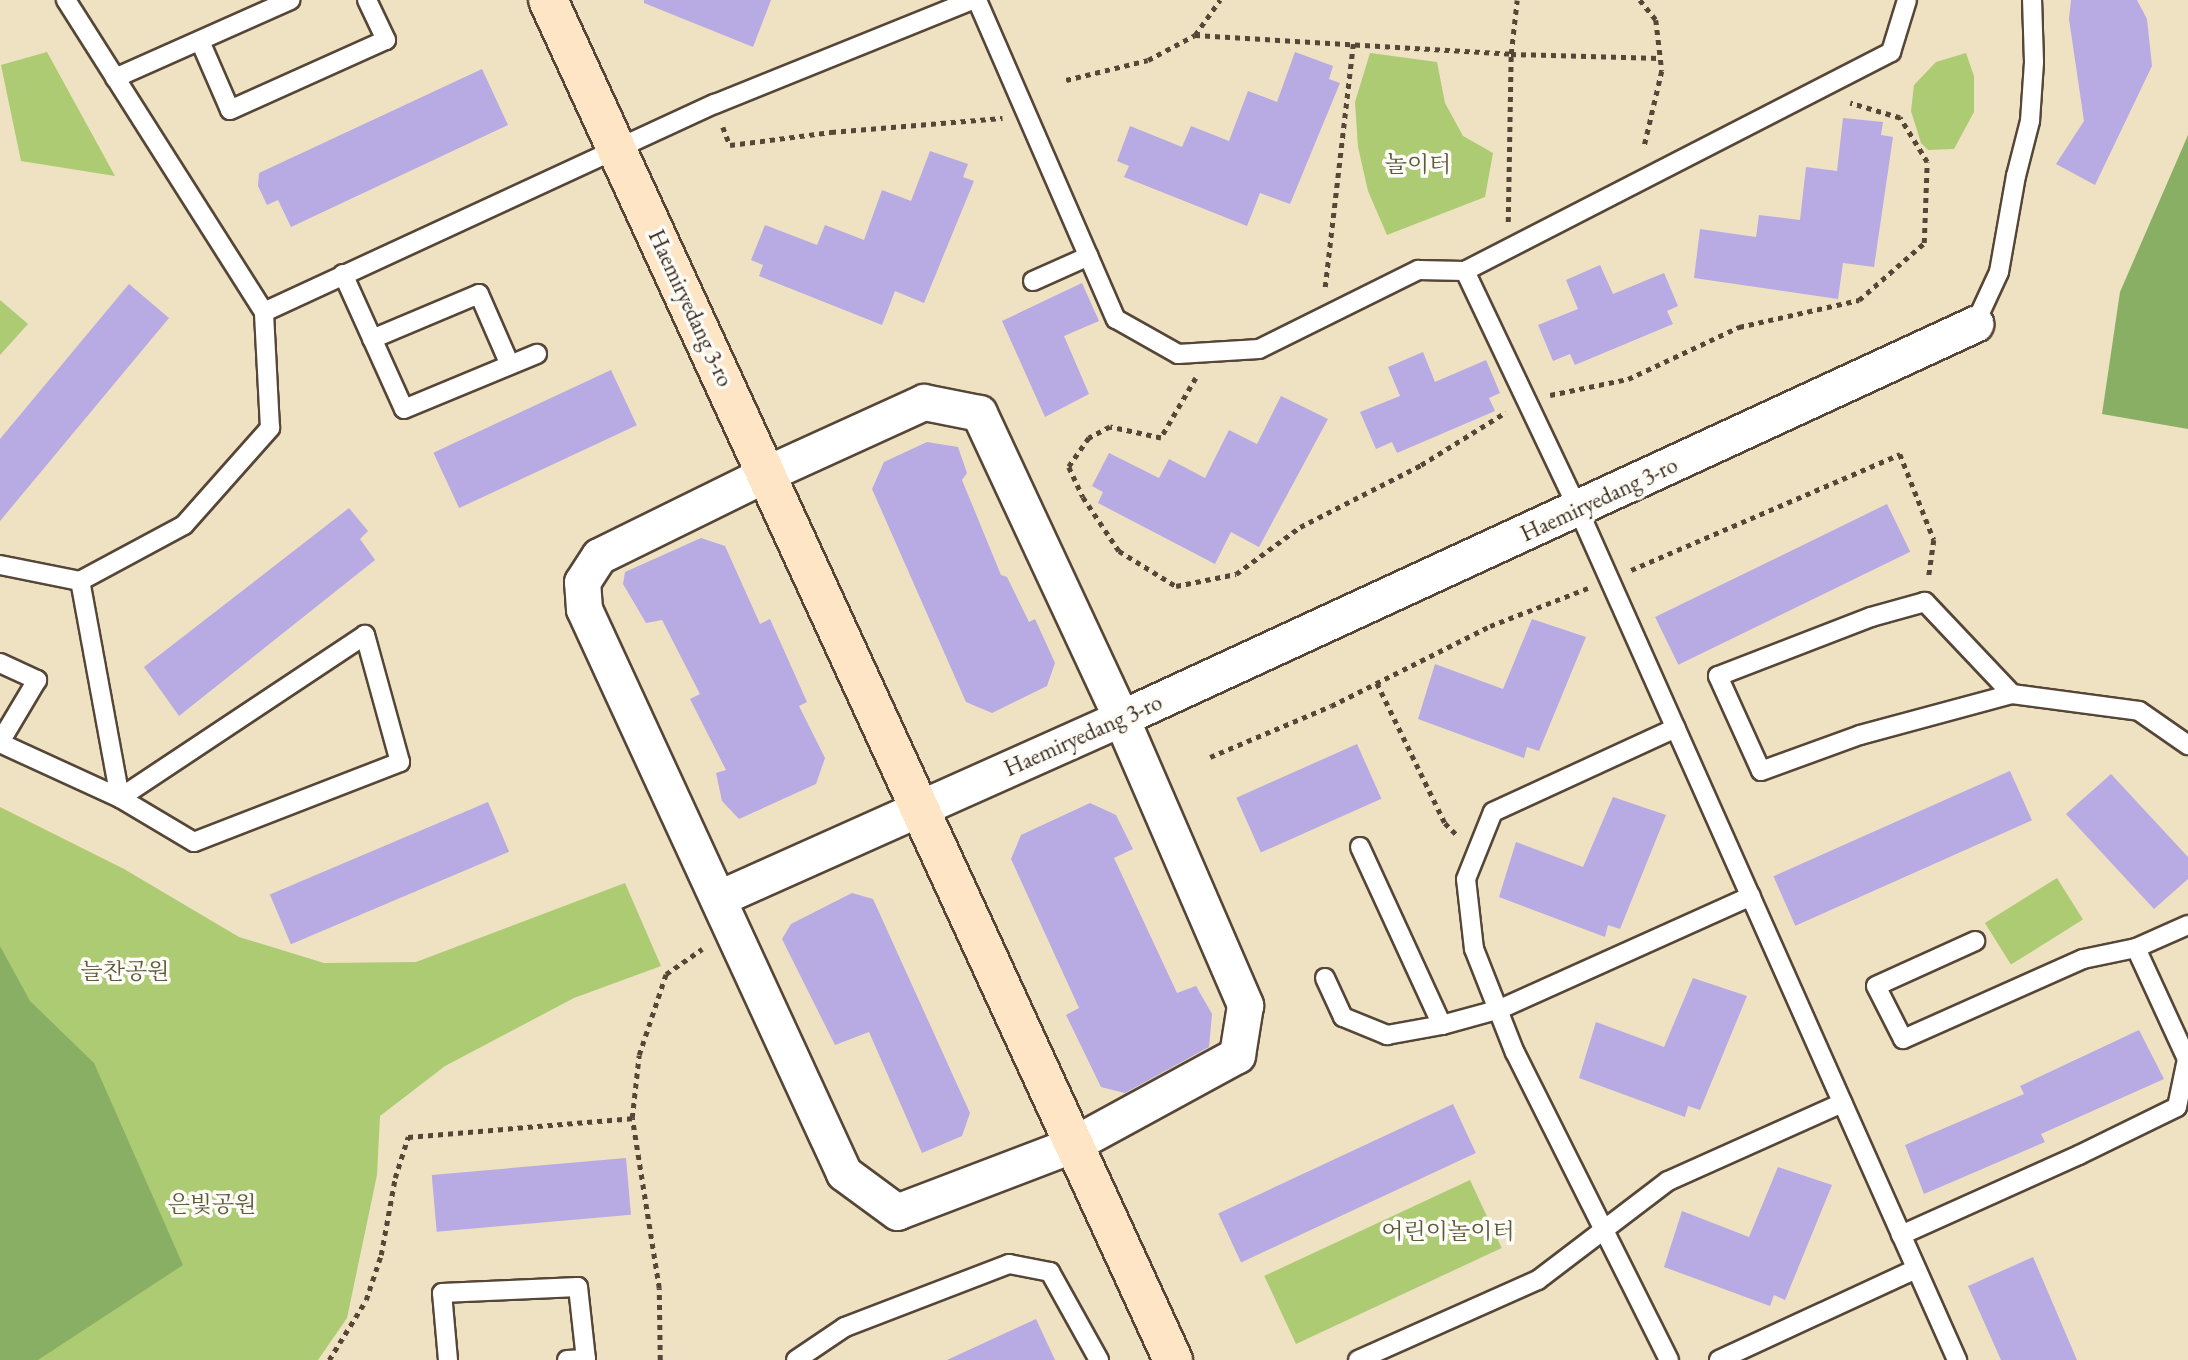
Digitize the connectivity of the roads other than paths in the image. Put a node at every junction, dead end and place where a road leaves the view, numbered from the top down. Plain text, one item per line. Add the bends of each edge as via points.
1 (66, 0) edge
2 (290, 0) edge
3 (367, 0) edge
4 (548, 0) edge
5 (975, 0) edge
6 (1907, 0) edge
7 (2032, 0) edge
8 (200, 41) junction
9 (115, 78) junction
10 (617, 148) junction
11 (1089, 256) junction
12 (1465, 271) junction
13 (343, 274) junction
14 (1033, 281) dead end
15 (264, 312) junction
16 (1975, 324) joint
17 (372, 339) junction
18 (537, 354) dead end
19 (510, 365) junction
20 (768, 473) junction
21 (1578, 509) junction
22 (0, 565) edge
23 (80, 581) junction
24 (0, 663) edge
25 (2012, 694) junction
26 (1121, 718) junction
27 (1676, 728) junction
28 (0, 742) edge
29 (2188, 745) edge
30 (120, 797) junction
31 (918, 809) junction
32 (1360, 847) dead end
33 (1751, 896) junction
34 (726, 912) junction
35 (2188, 925) edge
36 (1975, 941) dead end
37 (2136, 948) junction
38 (1325, 978) dead end
39 (1500, 1009) junction
40 (1442, 1025) junction
41 (1842, 1103) junction
42 (1072, 1145) junction
43 (1606, 1229) junction
44 (1901, 1235) junction
45 (1916, 1269) junction
46 (447, 1360) edge
47 (566, 1360) edge
48 (586, 1360) edge
49 (796, 1360) edge
50 (1098, 1360) edge
51 (1172, 1360) edge
52 (1357, 1360) edge
53 (1669, 1360) edge
54 (1719, 1360) edge
55 (1956, 1360) edge

1 - 9 lane
2 - 8 lane
3 - 8 lane via 386,40 230,110
4 - 10 street, Haemiryedang 3-ro
5 - 10 lane
5 - 11 lane
6 - 12 lane via 1892,52
7 - 16 lane, Haemiryedang 3-ro via 2034,62 2029,121 1999,272
8 - 9 lane
9 - 15 lane
10 - 13 lane
10 - 20 street, Haemiryedang 3-ro
11 - 12 lane via 1116,319 1178,354 1259,349 1419,270
11 - 14 lane
12 - 21 lane
13 - 15 lane
13 - 17 lane
15 - 23 lane via 271,428 184,524
16 - 21 street, Haemiryedang 3-ro
17 - 19 lane via 404,409
17 - 19 lane via 479,294
18 - 19 lane
20 - 26 street via 924,402 979,413
20 - 31 street, Haemiryedang 3-ro
20 - 34 street via 599,556 582,582 584,609
21 - 26 street, Haemiryedang 3-ro
21 - 27 lane
22 - 23 lane
23 - 30 lane
24 - 28 lane via 37,680
25 - 25 lane via 1860,735 1761,771 1718,676 1871,617 1925,602
25 - 29 lane via 2139,711
26 - 31 street, Haemiryedang 3-ro
26 - 42 street via 1245,1005 1237,1055
27 - 33 lane
27 - 39 lane via 1493,812 1466,879 1474,949
28 - 30 lane
30 - 30 lane via 194,842 400,762 365,635
31 - 34 street
31 - 42 street, Haemiryedang 3-ro
32 - 40 lane
33 - 39 lane
33 - 41 lane
34 - 42 street via 844,1173 897,1212
35 - 37 lane
36 - 37 lane via 1876,986 1903,1039 2082,959
37 - 44 lane via 2187,1059 2177,1107
38 - 40 lane via 1343,1017 1387,1035
39 - 40 lane
39 - 43 lane via 1516,1052
41 - 43 lane via 1668,1181
41 - 44 lane
42 - 51 street, Haemiryedang 3-ro
43 - 52 lane via 1538,1280
43 - 53 lane
44 - 45 lane
45 - 54 lane
45 - 55 lane
46 - 48 lane via 442,1293 578,1286
47 - 48 lane
49 - 50 lane via 845,1327 1009,1264 1051,1272

